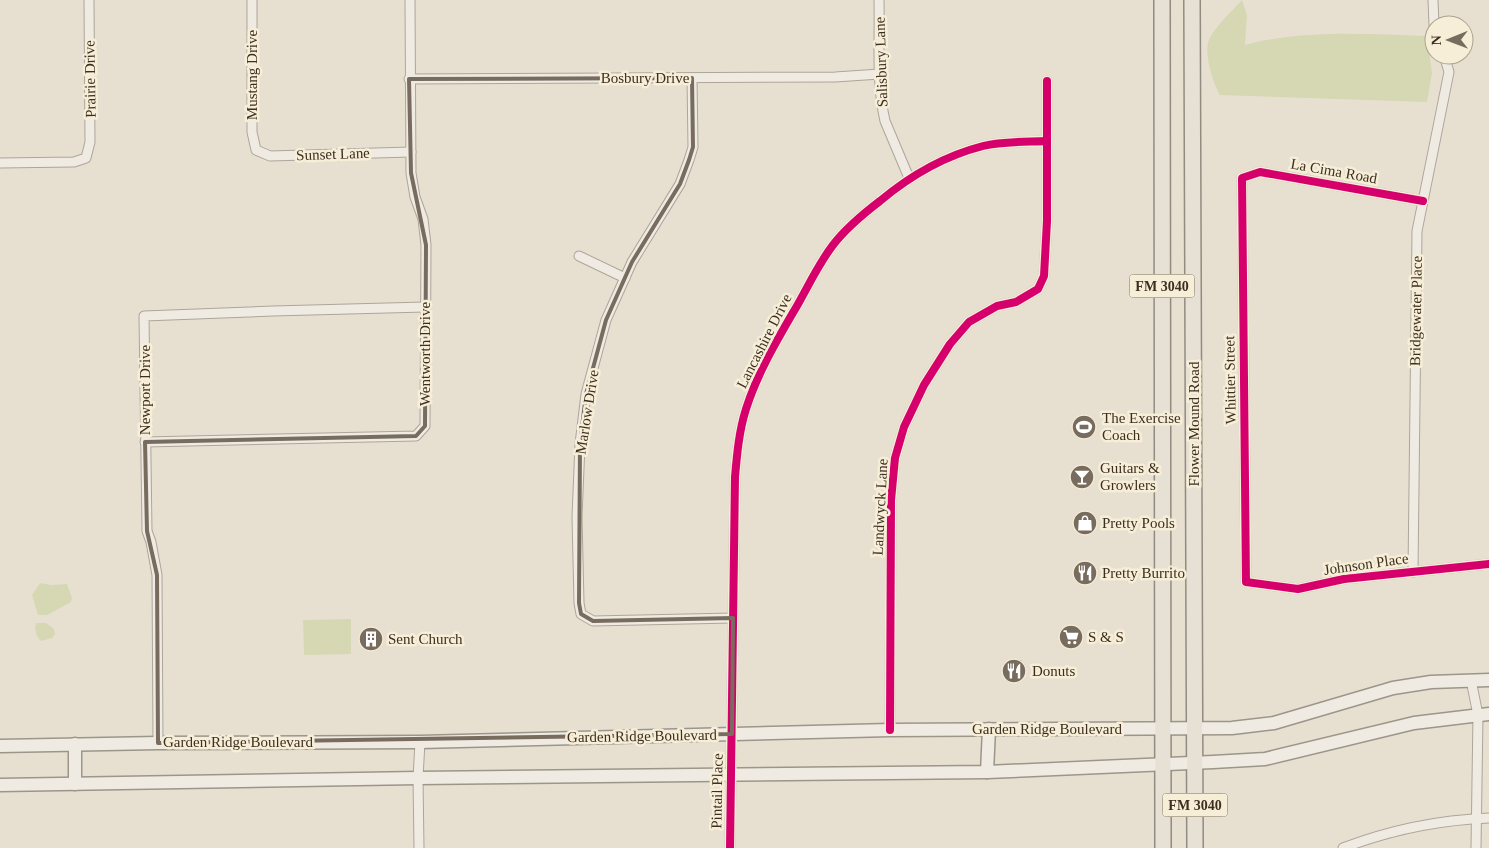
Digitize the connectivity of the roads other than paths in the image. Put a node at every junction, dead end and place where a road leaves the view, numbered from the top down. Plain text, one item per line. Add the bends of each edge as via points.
1 (89, 0) edge
2 (252, 0) edge
3 (410, 0) edge
4 (879, 0) edge
5 (1162, 0) edge
6 (1192, 0) edge
7 (1433, 0) edge
8 (1434, 15) edge
9 (1447, 65) edge
10 (880, 74) junction
11 (692, 78) junction
12 (409, 80) junction
13 (1047, 81) dead end
14 (1047, 141) junction
15 (256, 150) joint
16 (411, 152) junction
17 (0, 163) edge
18 (909, 178) junction
19 (1242, 178) joint
20 (1423, 201) junction
21 (578, 256) dead end
22 (625, 278) junction
23 (425, 307) junction
24 (145, 442) junction
25 (1489, 564) edge
26 (1413, 572) junction
27 (1246, 582) joint
28 (733, 618) junction
29 (1471, 680) junction
30 (1489, 680) edge
31 (1483, 714) edge
32 (1162, 728) junction
33 (1195, 728) junction
34 (989, 729) junction
35 (890, 730) junction
36 (732, 734) junction
37 (420, 742) junction
38 (158, 743) junction
39 (76, 744) junction
40 (0, 746) edge
41 (1196, 762) junction
42 (1163, 764) junction
43 (987, 772) junction
44 (730, 774) junction
45 (418, 778) junction
46 (75, 784) junction
47 (0, 785) edge
48 (1476, 818) junction
49 (1489, 818) edge
50 (419, 848) edge
51 (730, 848) edge
52 (1163, 848) edge
53 (1195, 848) edge
54 (1343, 848) edge
55 (1476, 848) edge

1 - 17 street, Prairie Drive via 90,142 86,158 74,162
2 - 15 street, Mustang Drive via 252,132
3 - 12 street, Wentworth Drive
4 - 10 street, Salisbury Lane
5 - 32 main road, FM 3040
6 - 33 main road, Flower Mound Road / FM 3040
7 - 8 street
9 - 20 street, Bridgewater Place via 1449,72
10 - 11 street, Bosbury Drive
10 - 18 street, Salisbury Lane via 885,121
11 - 12 street, Bosbury Drive
11 - 22 street, Marlow Drive via 693,147 689,160 680,184 648,233
12 - 16 street, Wentworth Drive
13 - 14 street, Landwyck Lane
14 - 18 street, Lancashire Drive via 982,146 945,158
14 - 35 street, Landwyck Lane via 1048,221 1044,276 1038,289 969,322 950,344 924,385 898,442 891,500
15 - 16 street, Sunset Lane via 270,156
16 - 23 street, Wentworth Drive via 411,173 426,245
18 - 28 street, Lancashire Drive via 865,211 834,244 813,275 751,394 738,443 735,477
19 - 20 street, La Cima Road via 1260,172
19 - 27 street, Whittier Street
20 - 26 street, Bridgewater Place via 1417,231
21 - 22 street
22 - 28 street, Marlow Drive via 606,320 586,394 577,517 581,614 592,621
23 - 24 street, Wentworth Drive via 425,426 416,436
23 - 24 street, Newport Drive via 144,316
24 - 38 street, Newport Drive via 147,530 157,575
25 - 26 street, Johnson Place
26 - 27 street, Johnson Place via 1344,579 1298,589
28 - 36 street, Lancashire Drive
29 - 30 main road, Garden Ridge Boulevard
29 - 31 street
29 - 33 main road, Garden Ridge Boulevard via 1393,688 1274,723
31 - 41 main road via 1414,722 1265,759
31 - 48 street
32 - 33 main road, Garden Ridge Boulevard
32 - 34 main road, Garden Ridge Boulevard
32 - 42 main road, FM 3040
33 - 41 main road, Flower Mound Road / FM 3040
34 - 35 main road, Garden Ridge Boulevard
34 - 43 main road
35 - 36 main road, Garden Ridge Boulevard
36 - 37 main road, Garden Ridge Boulevard
36 - 44 street, Pintail Place
37 - 38 main road, Garden Ridge Boulevard
37 - 45 street
38 - 39 main road, Garden Ridge Boulevard
39 - 40 main road, Garden Ridge Boulevard
39 - 46 main road
41 - 42 main road
41 - 53 main road, Flower Mound Road / FM 3040
42 - 43 main road
42 - 52 main road, FM 3040
43 - 44 main road
44 - 45 main road
44 - 51 street, Pintail Place
45 - 46 main road
45 - 50 street
46 - 47 main road
48 - 49 street
48 - 54 street via 1412,827
48 - 55 street

